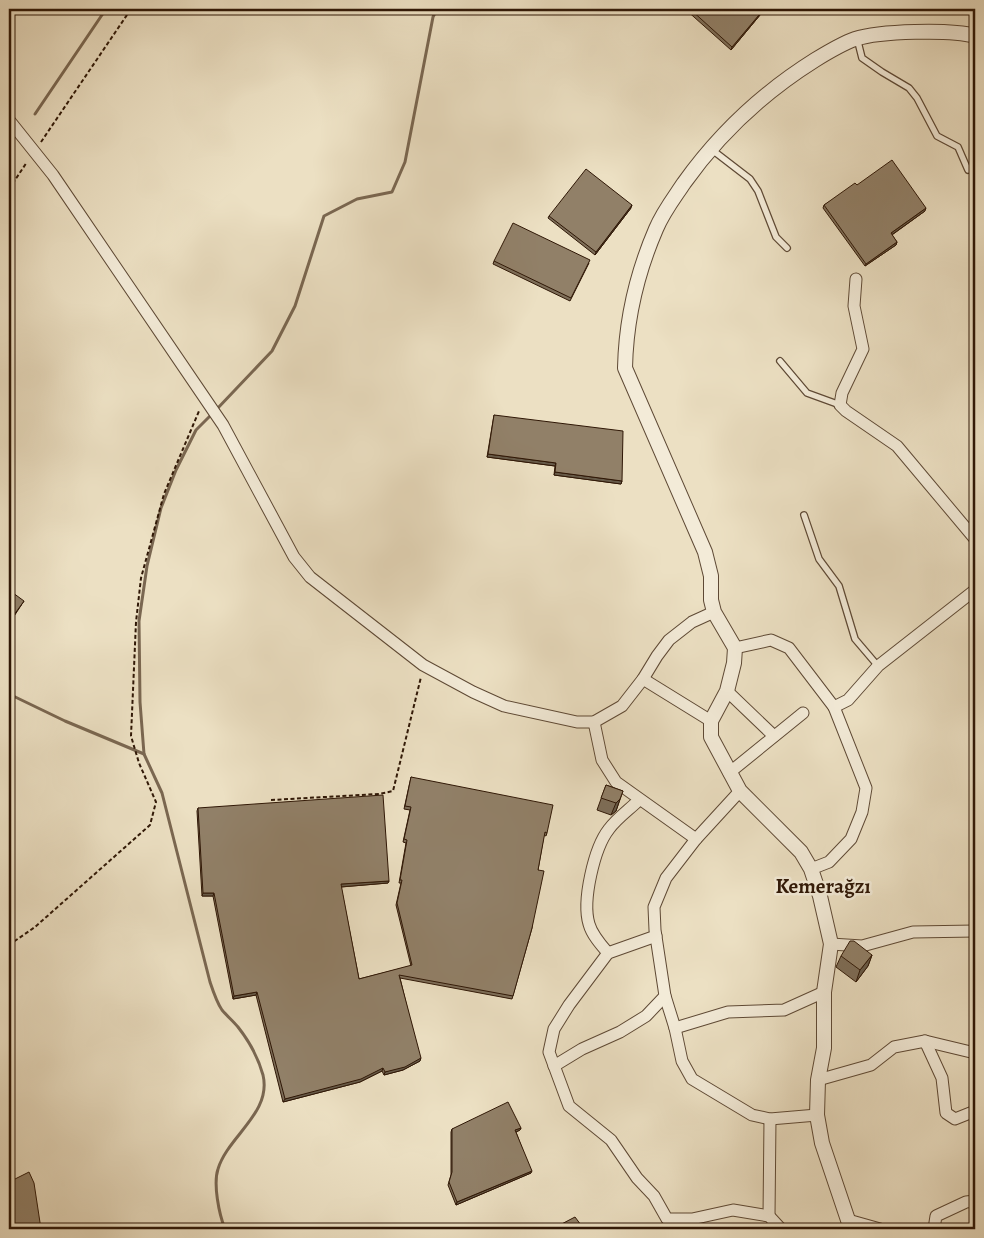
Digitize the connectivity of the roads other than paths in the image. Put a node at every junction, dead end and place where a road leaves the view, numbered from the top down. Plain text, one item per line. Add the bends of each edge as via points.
1 (975, 36) edge
2 (857, 38) junction
3 (9, 120) edge
4 (711, 149) junction
5 (968, 170) dead end
6 (787, 248) dead end
7 (856, 278) dead end
8 (780, 361) dead end
9 (840, 405) junction
10 (804, 515) dead end
11 (975, 539) edge
12 (975, 590) edge
13 (714, 612) junction
14 (735, 648) junction
15 (878, 666) junction
16 (643, 679) junction
17 (727, 691) junction
18 (834, 706) junction
19 (803, 713) dead end
20 (711, 721) junction
21 (594, 722) junction
22 (774, 736) junction
23 (729, 773) junction
24 (740, 791) junction
25 (640, 800) junction
26 (696, 839) junction
27 (811, 869) junction
28 (975, 931) edge
29 (656, 936) junction
30 (831, 944) junction
31 (608, 953) junction
32 (824, 992) junction
33 (665, 996) junction
34 (675, 1028) junction
35 (925, 1041) junction
36 (975, 1053) edge
37 (554, 1066) junction
38 (818, 1080) junction
39 (975, 1111) edge
40 (817, 1116) junction
41 (770, 1119) junction
42 (975, 1201) edge
43 (769, 1216) junction
44 (849, 1226) edge
45 (781, 1229) edge
46 (880, 1229) edge
47 (934, 1229) edge

1 - 2 street via 963,32 890,33
2 - 4 street via 791,75 739,119
2 - 5 lane via 862,58 909,88 937,136 958,147
3 - 21 street via 53,175 223,425 294,557 310,576 424,665 473,692 504,706 577,722
4 - 6 lane via 750,179 776,237
4 - 13 street via 671,201 656,228 633,296 625,340 625,368 705,552
7 - 9 street via 854,306 862,349 842,393
8 - 9 lane via 807,393
9 - 11 street via 897,446
10 - 15 lane via 819,559 839,586 856,639
12 - 15 street
13 - 14 street
13 - 16 street via 692,622 669,640
14 - 17 street
14 - 18 street via 771,640 789,648
15 - 18 street via 848,700
16 - 20 street
16 - 21 street via 622,706
17 - 20 street
17 - 22 street
18 - 27 street via 866,788 862,812 851,839 828,862
19 - 22 street
20 - 23 street via 711,737
21 - 25 street via 602,760 616,782
22 - 23 street
23 - 24 street
24 - 26 street
24 - 27 street via 801,852
25 - 26 street
25 - 31 street via 609,829 590,880 586,903 589,925
26 - 29 street via 666,878 654,907
27 - 30 street
28 - 30 street via 913,932 862,946
29 - 31 street
29 - 33 street
30 - 32 street
31 - 37 street via 554,1029 549,1052
32 - 34 street via 784,1010 728,1012
32 - 38 street via 824,1048
33 - 34 street
33 - 37 street via 646,1016
34 - 41 street via 682,1061 692,1079 752,1116
35 - 36 street
35 - 38 street via 894,1047 871,1065
35 - 39 street via 942,1078 946,1113 955,1119
37 - 43 street via 569,1106 611,1140 668,1219 692,1219 733,1210
38 - 40 street
40 - 41 street
40 - 44 street via 822,1143
41 - 43 street
42 - 47 street via 936,1216
43 - 45 street
44 - 46 street

